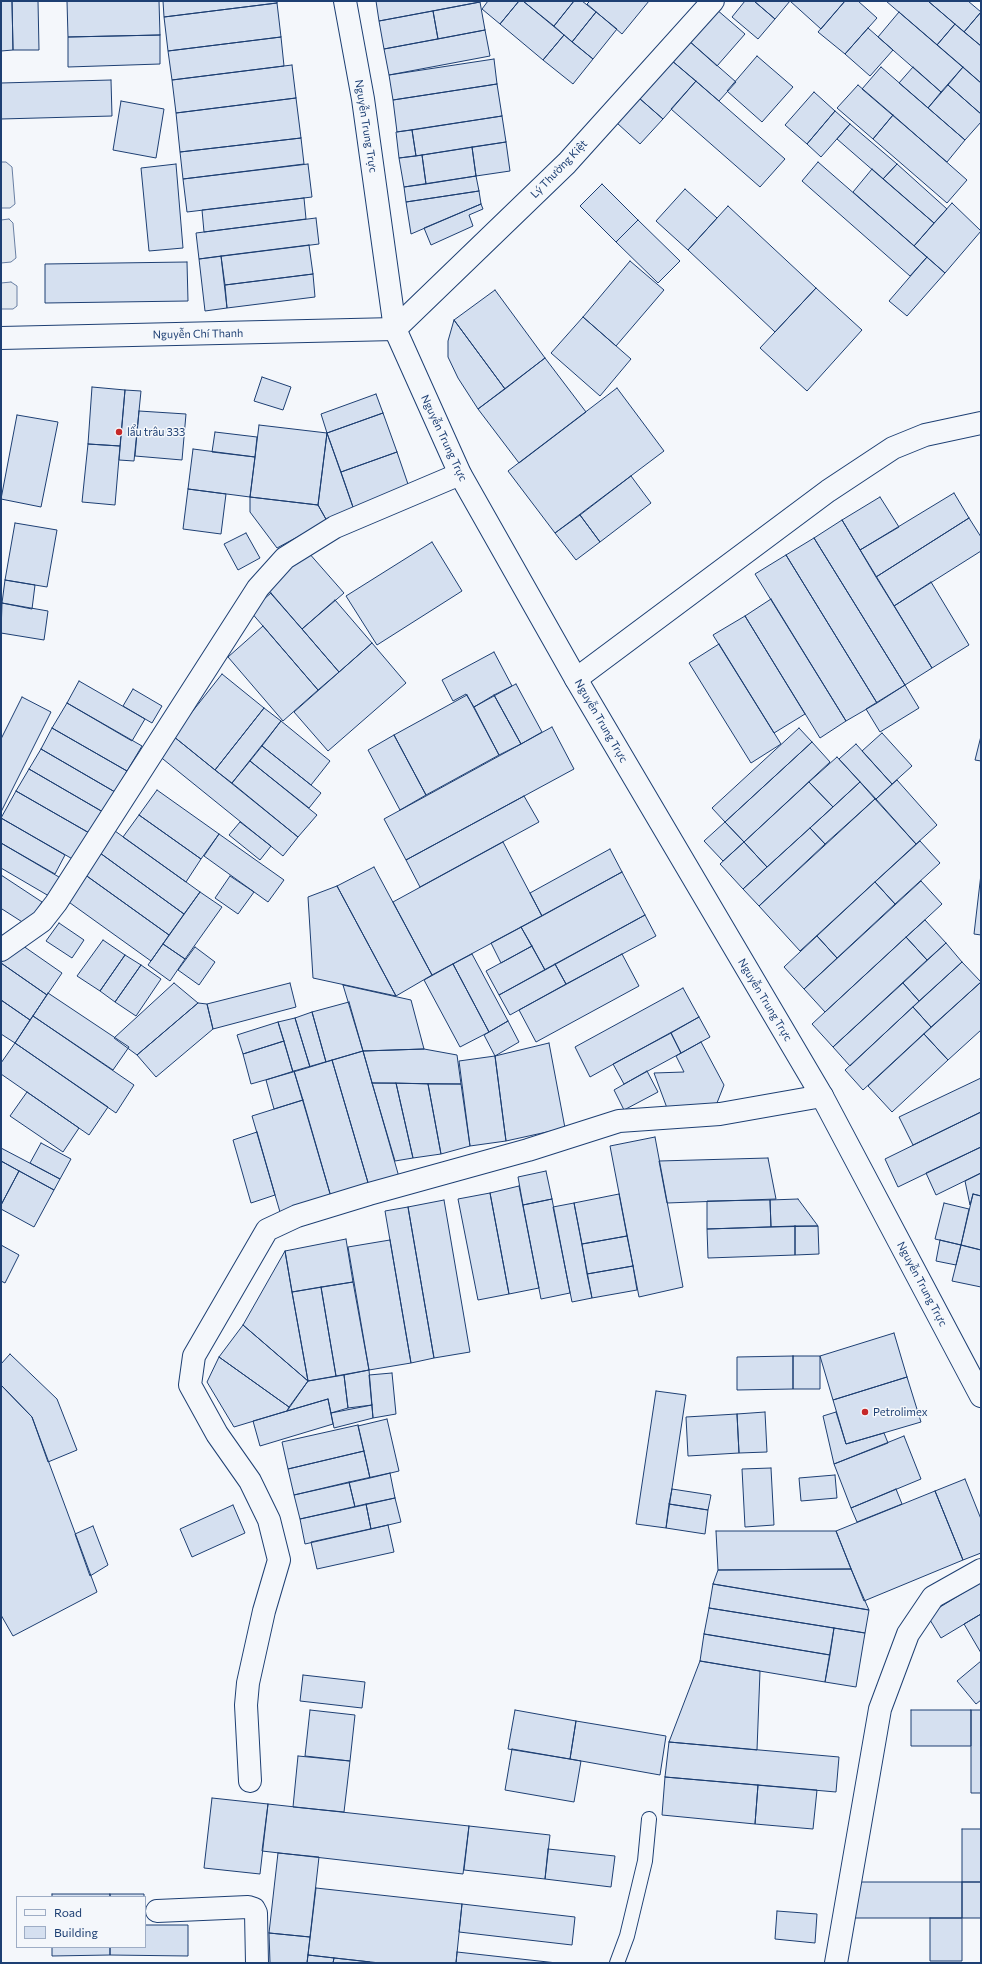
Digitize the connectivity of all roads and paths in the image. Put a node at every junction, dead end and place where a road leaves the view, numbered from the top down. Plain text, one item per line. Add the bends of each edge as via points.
1 (345, 1) edge
2 (713, 1) edge
3 (395, 329) junction
4 (1, 338) edge
5 (981, 423) edge
6 (460, 474) junction
7 (576, 679) junction
8 (1, 950) edge
9 (822, 1096) junction
10 (981, 1396) edge
11 (981, 1570) edge
12 (250, 1780) dead end
13 (649, 1819) dead end
14 (157, 1911) dead end
15 (257, 1963) edge
16 (617, 1963) edge
17 (836, 1963) edge

1 - 3 street, Nguyễn Trung Trực via 363,99
2 - 3 street, Lý Thường Kiệt via 567,163
3 - 4 street, Nguyễn Chí Thanh
3 - 6 street, Nguyễn Trung Trực
5 - 7 street via 925,435 893,448 828,492
6 - 7 street, Nguyễn Trung Trực
6 - 8 street via 335,526 286,558 258,588 56,903 42,921
7 - 9 street, Nguyễn Trung Trực
9 - 10 street, Nguyễn Trung Trực
9 - 12 street via 720,1114 619,1122 297,1216 267,1230 194,1356 190,1385 217,1434 250,1481 269,1520 279,1560 264,1611 248,1683 246,1705
11 - 17 street via 933,1597 908,1634 880,1709
13 - 16 lane via 645,1860 627,1936
14 - 15 street via 248,1907 254,1909

